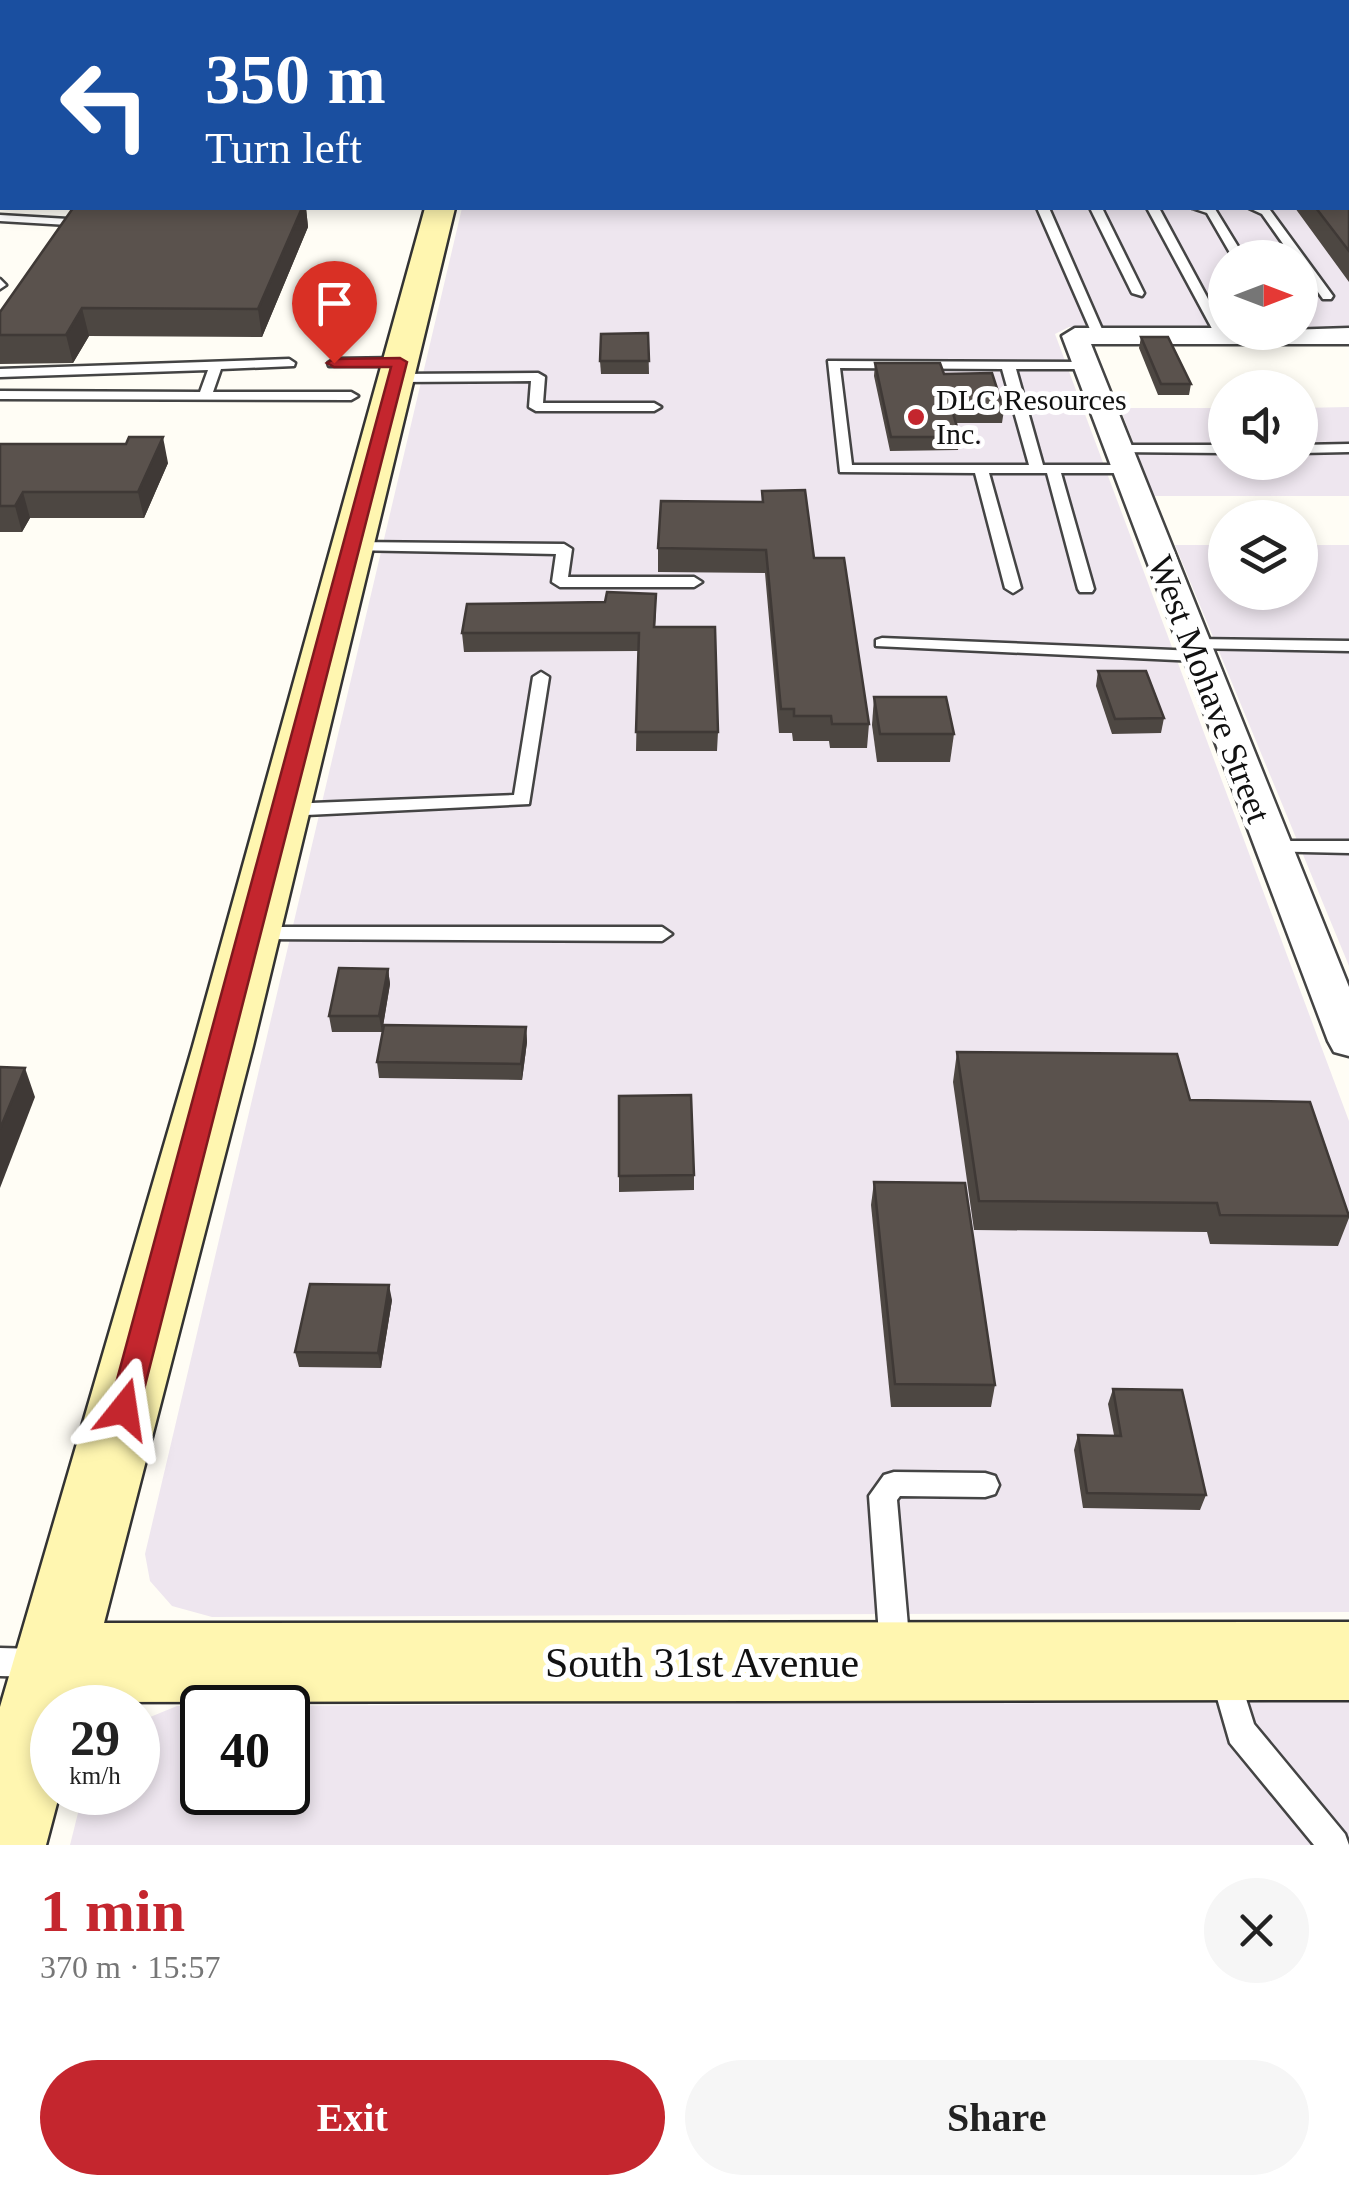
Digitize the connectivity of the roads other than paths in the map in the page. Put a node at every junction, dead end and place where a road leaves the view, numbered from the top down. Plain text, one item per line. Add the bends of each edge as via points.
1 (439, 210) edge
2 (1044, 210) edge
3 (1097, 210) edge
4 (1155, 210) edge
5 (1211, 210) edge
6 (1260, 210) edge
7 (0, 218) edge
8 (68, 222) edge
9 (1228, 240) edge
10 (1287, 240) edge
11 (1318, 283) edge
12 (1138, 293) dead end
13 (1327, 296) dead end
14 (1208, 310) edge
15 (1318, 335) edge
16 (1349, 336) edge
17 (1208, 337) edge
18 (1087, 346) junction
19 (288, 363) dead end
20 (334, 363) dead end
21 (1008, 365) junction
22 (215, 368) junction
23 (0, 373) edge
24 (382, 379) junction
25 (0, 396) edge
26 (205, 396) junction
27 (654, 407) dead end
28 (1318, 448) edge
29 (1349, 448) edge
30 (1208, 451) edge
31 (1122, 459) junction
32 (981, 469) junction
33 (1045, 469) junction
34 (352, 547) junction
35 (694, 582) dead end
36 (1012, 588) dead end
37 (1086, 589) dead end
38 (882, 643) dead end
39 (1349, 646) edge
40 (1195, 650) junction
41 (541, 677) dead end
42 (284, 810) junction
43 (1349, 847) edge
44 (1272, 848) junction
45 (252, 934) junction
46 (662, 934) dead end
47 (1349, 1041) edge
48 (986, 1485) dead end
49 (896, 1661) junction
50 (1221, 1661) junction
51 (1349, 1661) edge
52 (27, 1663) edge
53 (4, 1845) edge
54 (1334, 1845) edge

1 - 24 street
2 - 18 lane
3 - 12 lane
4 - 14 lane
5 - 9 lane
6 - 10 lane
7 - 8 lane
11 - 13 lane
15 - 16 street
17 - 18 street
18 - 21 lane
18 - 31 street, West Mohave Street
19 - 22 lane
20 - 24 lane
21 - 32 lane via 833,364 845,469
21 - 33 lane
22 - 23 lane
22 - 26 lane
24 - 26 lane
24 - 27 lane via 538,377 536,407
24 - 34 street
25 - 26 lane
28 - 29 lane
30 - 31 lane
31 - 33 lane
31 - 40 street, West Mohave Street
32 - 33 lane
32 - 36 lane
33 - 37 lane
34 - 35 lane via 564,548 560,582
34 - 42 street
38 - 40 lane
39 - 40 lane
40 - 44 street, West Mohave Street
41 - 42 lane via 522,800
42 - 45 street
43 - 44 lane
44 - 47 street, West Mohave Street
45 - 46 lane
45 - 52 street
48 - 49 lane via 894,1484 883,1496
49 - 50 street, South 31st Avenue
49 - 52 street, South 31st Avenue
50 - 51 street, South 31st Avenue
50 - 54 lane via 1241,1732
52 - 53 street

